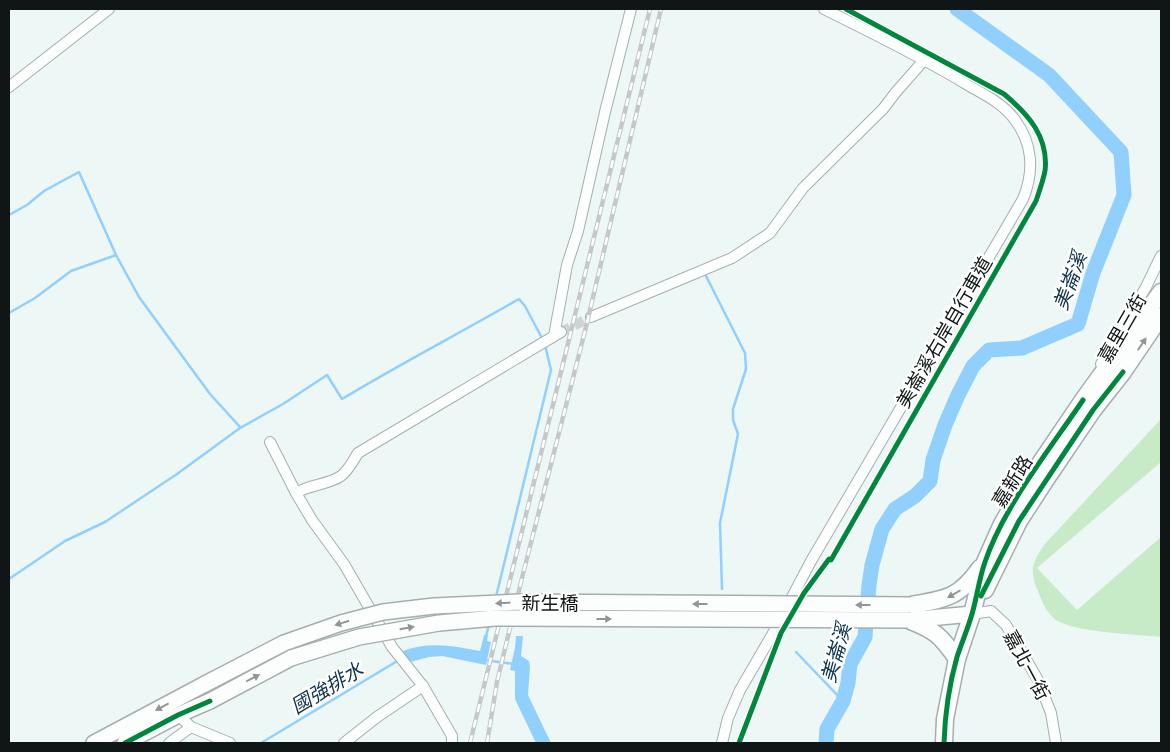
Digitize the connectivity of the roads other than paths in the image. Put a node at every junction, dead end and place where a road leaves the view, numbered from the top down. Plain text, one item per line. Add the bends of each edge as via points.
1 (109, 9) edge
2 (631, 9) edge
3 (824, 9) edge
4 (925, 59) junction
5 (9, 87) edge
6 (1161, 256) edge
7 (1161, 292) edge
8 (1161, 316) edge
9 (592, 317) tunnel mouth
10 (1083, 400) junction
11 (270, 442) dead end
12 (296, 493) junction
13 (985, 562) junction
14 (910, 613) junction
15 (972, 614) junction
16 (957, 659) junction
17 (423, 686) junction
18 (178, 715) junction
19 (191, 727) junction
20 (94, 743) edge
21 (125, 743) edge
22 (169, 743) edge
23 (230, 743) edge
24 (344, 743) edge
25 (452, 743) edge
26 (722, 743) edge
27 (944, 743) edge
28 (1056, 743) edge

1 - 5 street
2 - 12 street via 551,338 358,454 339,478
3 - 4 street
4 - 9 street via 883,109 803,188 770,233 732,258
4 - 26 street via 997,102 1015,119 1028,146 1029,182 1023,199 811,561 740,690
6 - 10 street, 嘉里三街
7 - 10 main road, 嘉新路
15 -> 8 main road, 嘉新路 via 1019,521 1092,410 1123,372
10 - 13 main road, 嘉新路 via 1020,493
11 - 12 street
12 - 17 street via 344,564 392,647
13 -> 14 main road via 970,583 957,593
13 - 15 main road, 嘉新路
14 - 15 street
14 - 16 main road via 939,636
18 -> 14 street, 新生橋, bridge via 291,658 359,637 439,623 495,618
14 -> 20 street, 新生橋, bridge via 520,602 383,612 284,643
15 - 16 main road, 嘉新路
15 - 28 street, 嘉北一街 via 991,611 1006,625 1038,680 1051,713
16 - 27 main road, 嘉新路 via 945,719
17 - 24 street
17 - 25 street via 452,736
18 - 19 street
18 - 21 street, 新生橋
19 - 22 street
19 - 23 street

